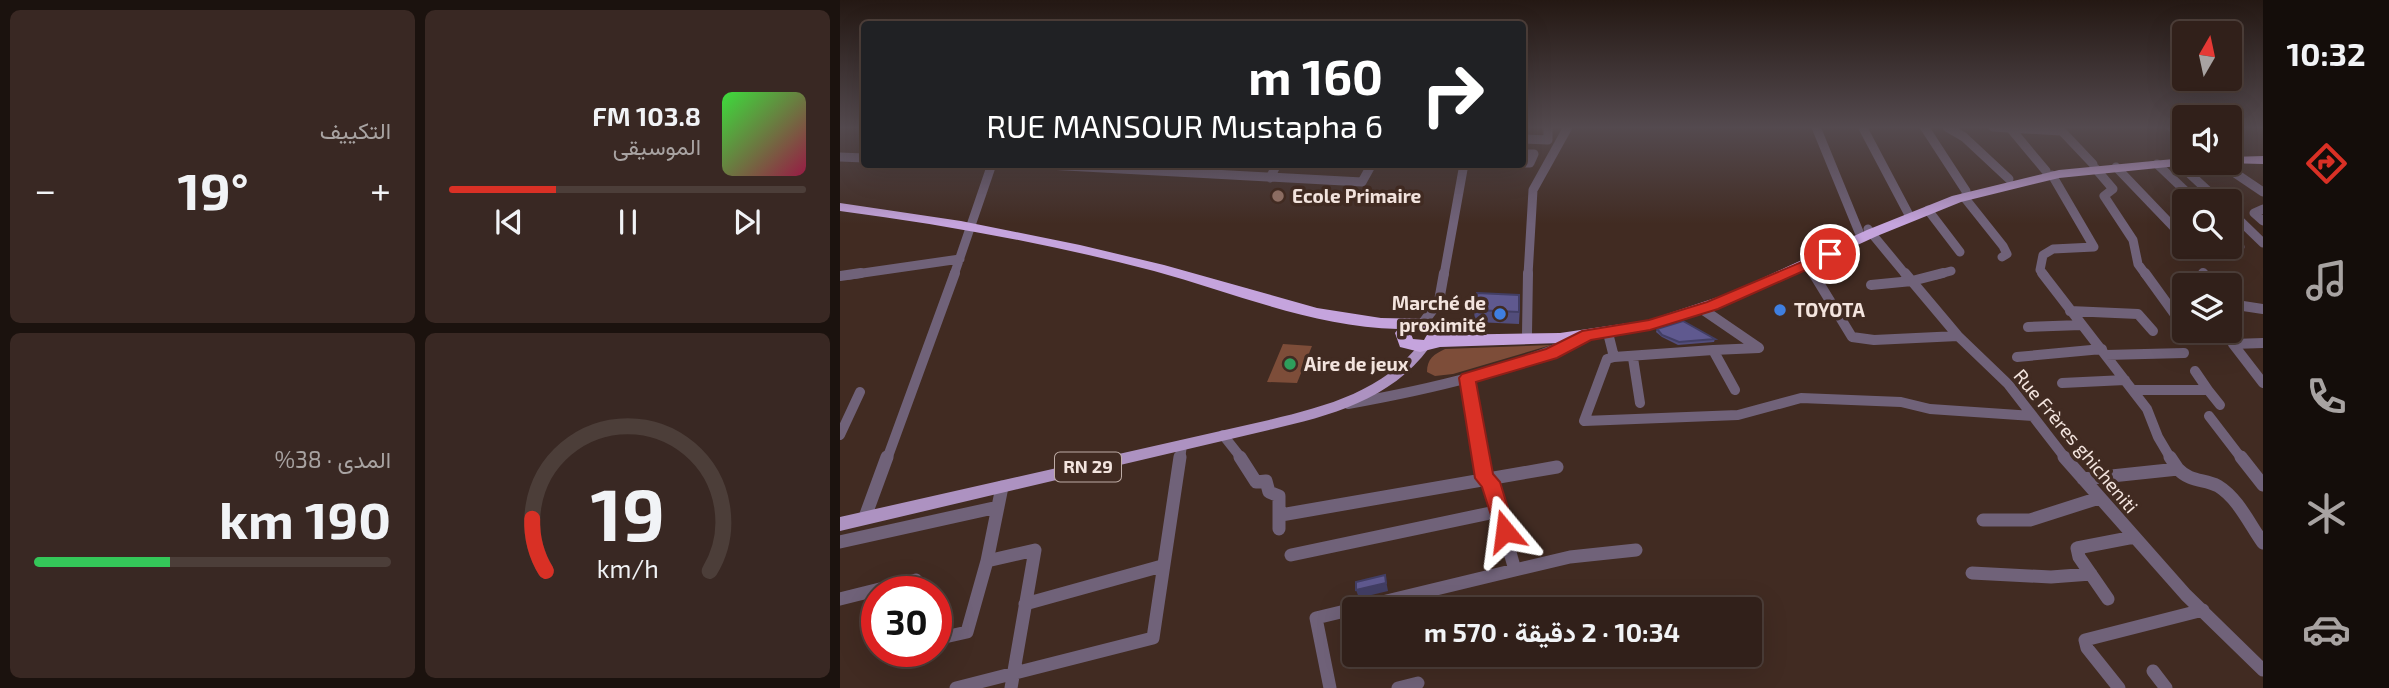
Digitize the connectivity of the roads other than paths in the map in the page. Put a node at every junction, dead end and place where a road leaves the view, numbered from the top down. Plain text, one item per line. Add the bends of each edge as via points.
1 (1551, 159) edge
2 (1831, 159) edge
3 (1879, 159) edge
4 (1944, 159) edge
5 (1988, 159) edge
6 (2037, 159) edge
7 (2087, 159) edge
8 (2172, 162) edge
9 (2172, 162) edge
10 (2157, 164) junction
11 (2094, 166) junction
12 (2116, 167) junction
13 (991, 168) edge
14 (1110, 168) edge
15 (1219, 168) edge
16 (1275, 168) edge
17 (1370, 168) edge
18 (1463, 168) edge
19 (2049, 173) junction
20 (2195, 175) edge
21 (2238, 175) edge
22 (1214, 176) junction
23 (1270, 178) junction
24 (2009, 179) junction
25 (2183, 189) edge
26 (2208, 189) edge
27 (2263, 191) edge
28 (1965, 194) junction
29 (840, 207) edge
30 (2263, 209) edge
31 (1928, 210) junction
32 (840, 213) edge
33 (1908, 213) junction
34 (2263, 221) edge
35 (2242, 223) edge
36 (2172, 225) edge
37 (969, 230) junction
38 (1866, 231) junction
39 (2263, 243) edge
40 (1960, 252) dead end
41 (2002, 257) dead end
42 (960, 259) junction
43 (1808, 265) junction
44 (1951, 271) dead end
45 (840, 276) edge
46 (1912, 281) junction
47 (1871, 285) dead end
48 (2242, 306) edge
49 (1702, 309) junction
50 (2263, 309) edge
51 (2070, 311) junction
52 (2172, 311) edge
53 (2081, 325) junction
54 (2028, 327) dead end
55 (2153, 331) dead end
56 (1425, 332) junction
57 (1527, 333) junction
58 (1608, 333) junction
59 (1587, 335) junction
60 (1958, 336) junction
61 (1404, 341) junction
62 (2263, 343) edge
63 (1713, 350) junction
64 (2104, 352) junction
65 (2184, 354) dead end
66 (1614, 357) junction
67 (2017, 357) dead end
68 (1633, 358) junction
69 (2195, 371) dead end
70 (1399, 373) junction
71 (1467, 378) junction
72 (2125, 380) junction
73 (2063, 383) dead end
74 (2263, 383) edge
75 (1735, 390) dead end
76 (2133, 390) junction
77 (2208, 390) junction
78 (860, 392) dead end
79 (1640, 403) dead end
80 (2220, 405) dead end
81 (1335, 406) junction
82 (2033, 416) junction
83 (2209, 416) dead end
84 (840, 435) edge
85 (1223, 435) junction
86 (1182, 445) junction
87 (1557, 467) dead end
88 (2178, 469) junction
89 (2258, 472) edge
90 (1485, 478) junction
91 (2083, 479) junction
92 (2263, 485) edge
93 (1002, 488) junction
94 (2099, 498) junction
95 (998, 507) junction
96 (1500, 511) junction
97 (865, 517) junction
98 (1983, 520) dead end
99 (840, 524) edge
100 (2258, 530) edge
101 (2134, 537) junction
102 (840, 542) edge
103 (2263, 543) edge
104 (1636, 550) dead end
105 (1292, 555) dead end
106 (987, 561) junction
107 (1162, 566) junction
108 (1515, 570) junction
109 (1972, 573) dead end
110 (2091, 574) junction
111 (861, 594) edge
112 (840, 599) edge
113 (2108, 599) dead end
114 (1025, 604) junction
115 (2203, 610) junction
116 (952, 635) edge
117 (2263, 670) edge
118 (2153, 671) dead end
119 (1012, 680) edge
120 (1418, 683) dead end
121 (956, 688) edge
122 (1330, 688) edge
123 (1398, 688) edge
124 (2119, 688) edge
125 (2166, 688) edge

1 - 57 street via 1533,190
2 - 38 street, Rue Frères ghicheniti
3 - 33 street
4 - 28 street
5 - 24 street
6 - 19 street
7 - 11 street
8 - 11 highway
9 - 10 highway
10 - 12 highway
10 - 25 street
11 - 12 highway
11 - 19 highway
11 - 52 street via 2113,189 2104,196 2133,240 2138,264
12 - 36 street
13 - 37 street
14 - 22 street
15 - 22 street
16 - 23 street
17 - 23 street via 1362,182
18 - 56 street via 1439,301
19 - 24 highway
19 - 28 highway
19 - 51 street via 2094,247 2053,248 2039,263 2043,277
20 - 26 street
21 - 27 street
22 - 23 street
24 - 28 highway
28 - 31 highway
28 - 33 highway
28 - 41 street via 2003,246 2007,254
29 - 37 highway
30 - 34 street via 2254,213
31 - 38 highway
31 - 40 street
32 - 37 highway
33 - 38 highway
35 - 39 street
37 - 42 street
37 - 56 highway via 1159,268 1346,320
37 - 61 highway
38 - 43 highway
38 - 46 street, Rue Frères ghicheniti
38 - 57 highway via 1695,304 1606,326
42 - 45 street
42 - 97 street
43 - 49 highway
43 - 60 street via 1852,337
44 - 46 street
46 - 47 street
46 - 60 street, Rue Frères ghicheniti
48 - 50 street
49 - 58 highway
49 - 63 street via 1759,348
51 - 53 street
51 - 55 street via 2138,314
53 - 54 street
53 - 64 street
56 - 57 highway
56 - 59 highway
56 - 61 highway via 1415,346
56 - 61 highway via 1403,333
56 - 70 main road via 1416,358
58 - 59 highway
58 - 66 street
59 - 71 street via 1551,354
60 - 82 street, Rue Frères ghicheniti via 2008,384
61 - 70 main road via 1405,360
62 - 74 street via 2233,344
63 - 68 street
63 - 75 street
64 - 65 street
64 - 67 street
64 - 72 street
66 - 68 street
66 - 82 street via 1608,359 1584,421 1738,415 1801,398 1889,401 1930,409
68 - 79 street
69 - 77 street
70 - 81 main road, RN 29 via 1365,395
71 - 81 street
71 - 90 street
72 - 73 street
72 - 76 street
76 - 77 street
76 - 88 street via 2153,418 2158,437
77 - 80 street
78 - 84 street
81 - 85 main road, RN 29
82 - 91 street, Rue Frères ghicheniti
83 - 89 street
85 - 86 main road, RN 29
85 - 90 street via 1251,467 1256,482 1266,481 1269,492 1279,496 1280,522
86 - 93 main road, RN 29
86 - 107 street
87 - 90 street
88 - 91 street
88 - 100 street via 2189,480 2223,490
89 - 92 street
90 - 96 street
91 - 94 street, Rue Frères ghicheniti
93 - 95 street
93 - 97 main road, RN 29
94 - 98 street via 2030,520
94 - 101 street, Rue Frères ghicheniti
95 - 102 street
95 - 106 street
96 - 105 street
96 - 108 street
97 - 99 main road, RN 29
100 - 103 street
101 - 110 street via 2077,548
101 - 115 street, Rue Frères ghicheniti
104 - 108 street via 1570,557
106 - 114 street via 1035,550
106 - 116 street via 967,632
107 - 114 street
107 - 119 street via 1153,638
108 - 122 street via 1316,618
109 - 110 street
110 - 113 street
111 - 112 street
114 - 119 street
115 - 117 street, Rue Frères ghicheniti
115 - 124 street via 2085,640
118 - 125 street
119 - 121 street
120 - 123 street

